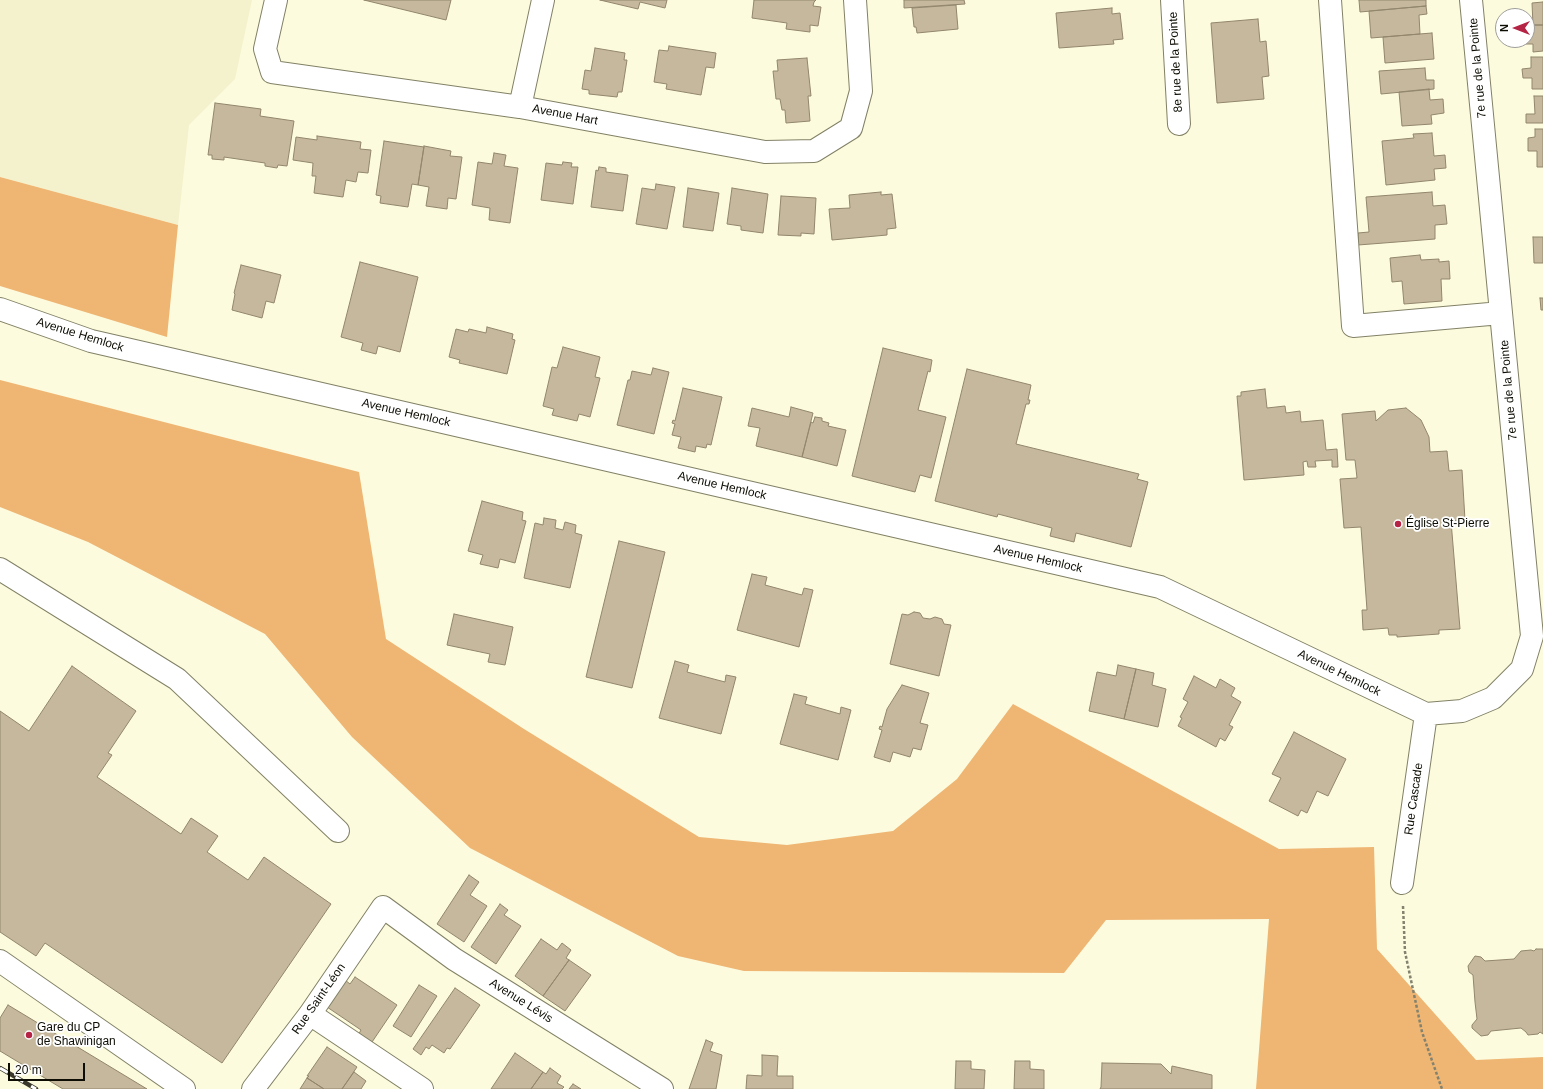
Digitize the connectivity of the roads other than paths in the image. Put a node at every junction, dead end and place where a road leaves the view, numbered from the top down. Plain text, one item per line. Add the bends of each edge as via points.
1 (276, 0) edge
2 (543, 0) edge
3 (855, 0) edge
4 (1172, 0) edge
5 (1330, 0) edge
6 (1471, 0) edge
7 (520, 106) junction
8 (1179, 124) dead end
9 (0, 309) edge
10 (1502, 314) junction
11 (0, 569) edge
12 (1426, 714) junction
13 (338, 831) dead end
14 (1402, 883) road end
15 (383, 907) joint
16 (0, 961) edge
17 (310, 1014) junction
18 (184, 1089) edge
19 (253, 1089) edge
20 (422, 1089) edge
21 (662, 1089) edge

1 - 7 street, Avenue Hart via 265,49 272,72
2 - 7 street
3 - 7 street, Avenue Hart via 861,92 851,128 814,151 765,152
4 - 8 street, 8e rue de la Pointe
5 - 10 street via 1353,326
6 - 10 street, 7e rue de la Pointe
9 - 12 street, Avenue Hemlock via 91,341 1160,587
10 - 12 street, 7e rue de la Pointe via 1532,636 1522,668 1493,698 1462,711
11 - 13 street via 177,679
12 - 14 street, Rue Cascade
15 - 17 street, Rue Saint-Léon
15 - 21 street, Avenue Lévis via 454,959
16 - 18 street
17 - 19 street, Rue Saint-Léon
17 - 20 street

